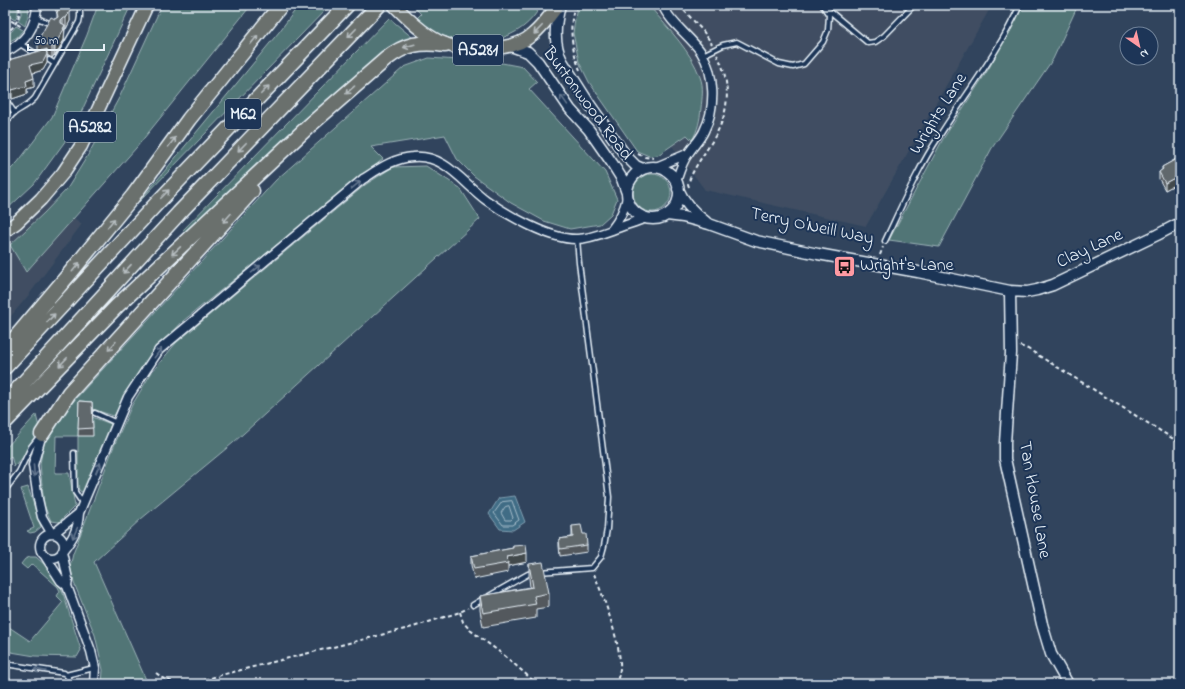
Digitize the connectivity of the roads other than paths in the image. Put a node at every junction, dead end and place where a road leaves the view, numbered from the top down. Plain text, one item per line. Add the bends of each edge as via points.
1 (36, 5) edge
2 (80, 5) edge
3 (146, 5) edge
4 (281, 5) edge
5 (347, 5) edge
6 (379, 5) edge
7 (394, 5) edge
8 (559, 5) edge
9 (662, 5) edge
10 (823, 5) edge
11 (914, 5) edge
12 (1020, 5) edge
13 (35, 17) junction
14 (55, 26) edge
15 (20, 44) junction
16 (444, 45) junction
17 (511, 46) junction
18 (5, 52) edge
19 (39, 55) edge
20 (703, 55) junction
21 (48, 60) edge
22 (55, 64) junction
23 (5, 98) edge
24 (14, 112) junction
25 (5, 126) edge
26 (309, 126) junction
27 (687, 154) junction
28 (656, 168) junction
29 (643, 169) junction
30 (677, 185) junction
31 (627, 196) junction
32 (667, 215) junction
33 (646, 218) junction
34 (1180, 223) edge
35 (709, 224) junction
36 (611, 230) junction
37 (5, 231) edge
38 (577, 240) junction
39 (885, 241) dead end
40 (1010, 291) junction
41 (5, 350) edge
42 (5, 367) edge
43 (5, 403) edge
44 (95, 413) dead end
45 (5, 422) edge
46 (118, 423) junction
47 (42, 434) junction
48 (74, 453) dead end
49 (5, 490) edge
50 (83, 504) junction
51 (79, 513) junction
52 (52, 534) junction
53 (63, 552) junction
54 (45, 556) junction
55 (67, 586) junction
56 (473, 605) road end
57 (5, 664) edge
58 (95, 668) junction
59 (66, 675) junction
60 (69, 684) edge
61 (94, 684) edge
62 (1068, 684) edge

1 - 13 street
2 - 22 lane via 80,17
3 - 37 main road, A5282 via 81,146 41,199
41 -> 4 highway via 133,196 189,119
42 -> 5 highway, M62 via 158,202
6 -> 43 highway, M62 via 179,213
7 - 16 main road, A5281 via 412,23
8 -> 17 main road, A5281 via 531,36
8 - 29 street, Burtonwood Road via 555,36 562,61 626,156
9 - 20 street
10 - 11 lane via 868,43 884,36
10 - 20 lane via 829,15 828,30 823,42 804,64 793,67 780,64 737,42 723,45
12 - 39 lane, Wrights Lane via 985,69 939,136
13 - 14 lane
13 - 15 street via 30,31
15 - 18 street
15 - 19 lane
16 - 17 main road, A5281 via 472,50
16 -> 26 highway via 430,43 402,48
31 -> 17 street, Burtonwood Road via 622,179 612,163 541,66 528,52
20 - 27 street via 711,83 712,106 704,131
21 - 22 lane
22 - 24 lane via 35,98 24,108
23 - 24 lane
24 - 25 lane
26 -> 45 highway via 117,306
26 -> 47 highway via 69,393
27 - 28 street
27 - 30 street
28 - 29 street
28 - 30 street via 668,172
29 - 31 street via 631,180
30 - 32 street via 676,203
30 - 35 street via 688,206
31 - 33 street via 634,211
31 - 36 street via 624,211
32 - 33 street
32 - 35 street
33 - 36 street
34 - 40 street, Clay Lane via 1053,285 1032,291
35 - 40 street via 756,241
36 - 38 street
46 -> 38 street via 128,397 159,350 363,178 390,162 413,157 435,160 454,171 487,200 516,218 551,234
38 - 56 lane via 609,497 608,529 601,557 592,568 528,574
40 - 62 street, Tan House Lane via 1011,344 1005,459 1042,624 1051,654
44 - 46 lane
50 -> 46 street
47 - 49 lane via 31,447 19,472
47 -> 52 street via 33,466 42,517
48 - 50 lane via 75,492
50 - 51 street
51 - 52 street
51 -> 53 street via 78,526
52 - 53 street via 62,540
52 - 54 street via 41,541 41,549
53 - 54 street via 56,557
53 - 55 street
54 - 55 street
55 - 58 street
59 -> 57 lane
58 - 59 lane
58 - 61 street
59 - 60 lane

